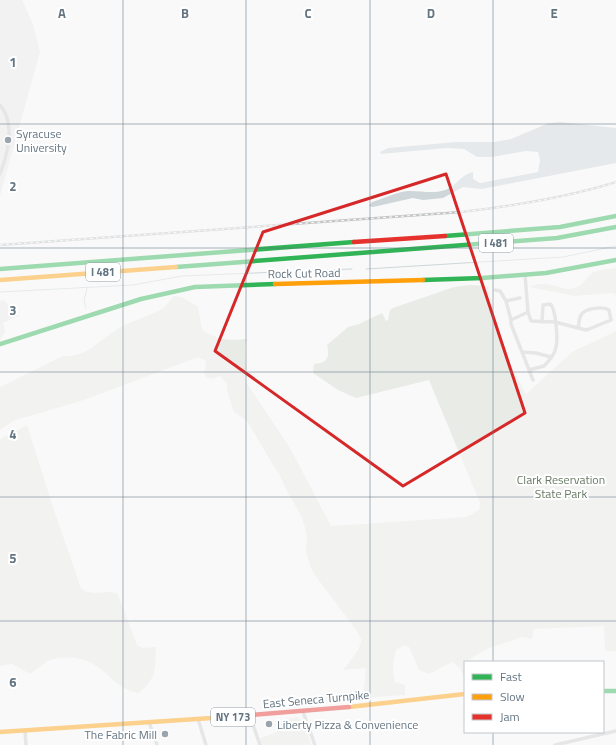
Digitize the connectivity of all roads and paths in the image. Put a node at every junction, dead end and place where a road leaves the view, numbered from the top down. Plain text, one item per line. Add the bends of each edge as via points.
1 (0, 105) edge
2 (0, 174) edge
3 (616, 216) edge
4 (616, 227) edge
5 (616, 260) edge
6 (0, 269) edge
7 (525, 275) junction
8 (0, 280) edge
9 (495, 290) dead end
10 (520, 298) dead end
11 (506, 301) junction
12 (528, 312) junction
13 (512, 320) junction
14 (542, 322) junction
15 (555, 322) junction
16 (578, 328) junction
17 (0, 344) edge
18 (522, 352) junction
19 (551, 357) junction
20 (529, 370) junction
21 (533, 380) dead end
22 (616, 690) edge
23 (604, 691) edge
24 (464, 694) edge
25 (303, 712) junction
26 (250, 716) junction
27 (198, 719) junction
28 (148, 722) junction
29 (25, 730) junction
30 (616, 731) edge
31 (0, 732) edge
32 (26, 745) edge
33 (157, 745) edge
34 (206, 745) edge
35 (260, 745) edge
36 (315, 745) edge
37 (555, 745) edge

1 - 2 street via 7,115 9,126 8,145
3 - 6 main road, I 481 via 560,227
4 - 8 main road, I 481 via 557,238
5 - 7 main road, Rock Cut Road
7 - 12 street
7 - 17 main road, Rock Cut Road via 195,287 141,299
9 - 11 street via 500,291
10 - 11 street
11 - 13 street
12 - 13 street
12 - 14 street via 531,321
13 - 18 street via 511,324
14 - 15 street
14 - 15 street via 542,308 548,303 554,308
15 - 16 street
15 - 19 street via 556,348
16 - 16 street via 589,329 611,320 609,310 605,308 585,311 580,316
18 - 19 street
18 - 20 street
19 - 20 street via 544,366
20 - 21 street
22 - 23 main road
24 - 25 main road, East Seneca Turnpike / NY 173
25 - 26 main road, East Seneca Turnpike / NY 173
25 - 36 street
26 - 27 main road, East Seneca Turnpike / NY 173
26 - 35 street
27 - 28 main road, East Seneca Turnpike / NY 173
27 - 34 street
28 - 29 main road, East Seneca Turnpike / NY 173
28 - 33 street
29 - 31 main road, East Seneca Turnpike / NY 173
29 - 32 street
30 - 37 street

